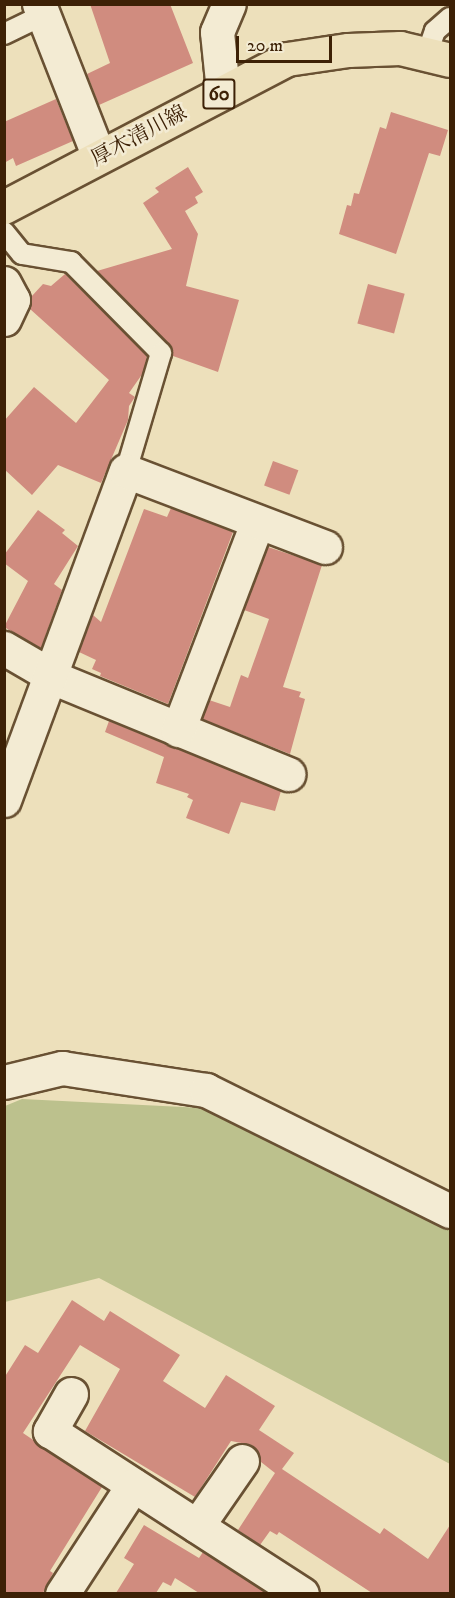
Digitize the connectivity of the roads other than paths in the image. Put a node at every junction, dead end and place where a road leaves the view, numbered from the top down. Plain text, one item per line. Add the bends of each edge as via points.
1 (229, 4) edge
2 (41, 10) edge
3 (450, 18) edge
4 (4, 34) edge
5 (439, 57) edge
6 (223, 91) junction
7 (99, 157) junction
8 (4, 207) edge
9 (4, 232) edge
10 (4, 283) edge
11 (4, 319) edge
12 (126, 471) junction
13 (257, 524) junction
14 (325, 548) dead end
15 (4, 648) edge
16 (51, 673) junction
17 (178, 730) junction
18 (288, 774) dead end
19 (4, 800) edge
20 (4, 1082) edge
21 (450, 1211) edge
22 (71, 1394) dead end
23 (242, 1461) dead end
24 (133, 1485) junction
25 (197, 1526) junction
26 (286, 1589) edge
27 (62, 1593) edge

1 - 6 street via 217,32
2 - 4 lane
2 - 7 street
3 - 5 lane via 435,31
5 - 6 main road, 厚木清川線 / 60 via 400,48 348,50 287,59
6 - 7 main road, 厚木清川線 / 60
7 - 8 main road, 厚木清川線 / 60
9 - 12 lane via 22,254 71,262 161,353
10 - 11 street via 13,300
12 - 13 street
12 - 16 street
13 - 14 street
13 - 17 street
15 - 16 street
16 - 17 street via 59,680
16 - 19 street
17 - 18 street
20 - 21 street via 62,1068 206,1090
22 - 24 street via 50,1431
23 - 25 street
24 - 25 street
24 - 27 street
25 - 26 street

